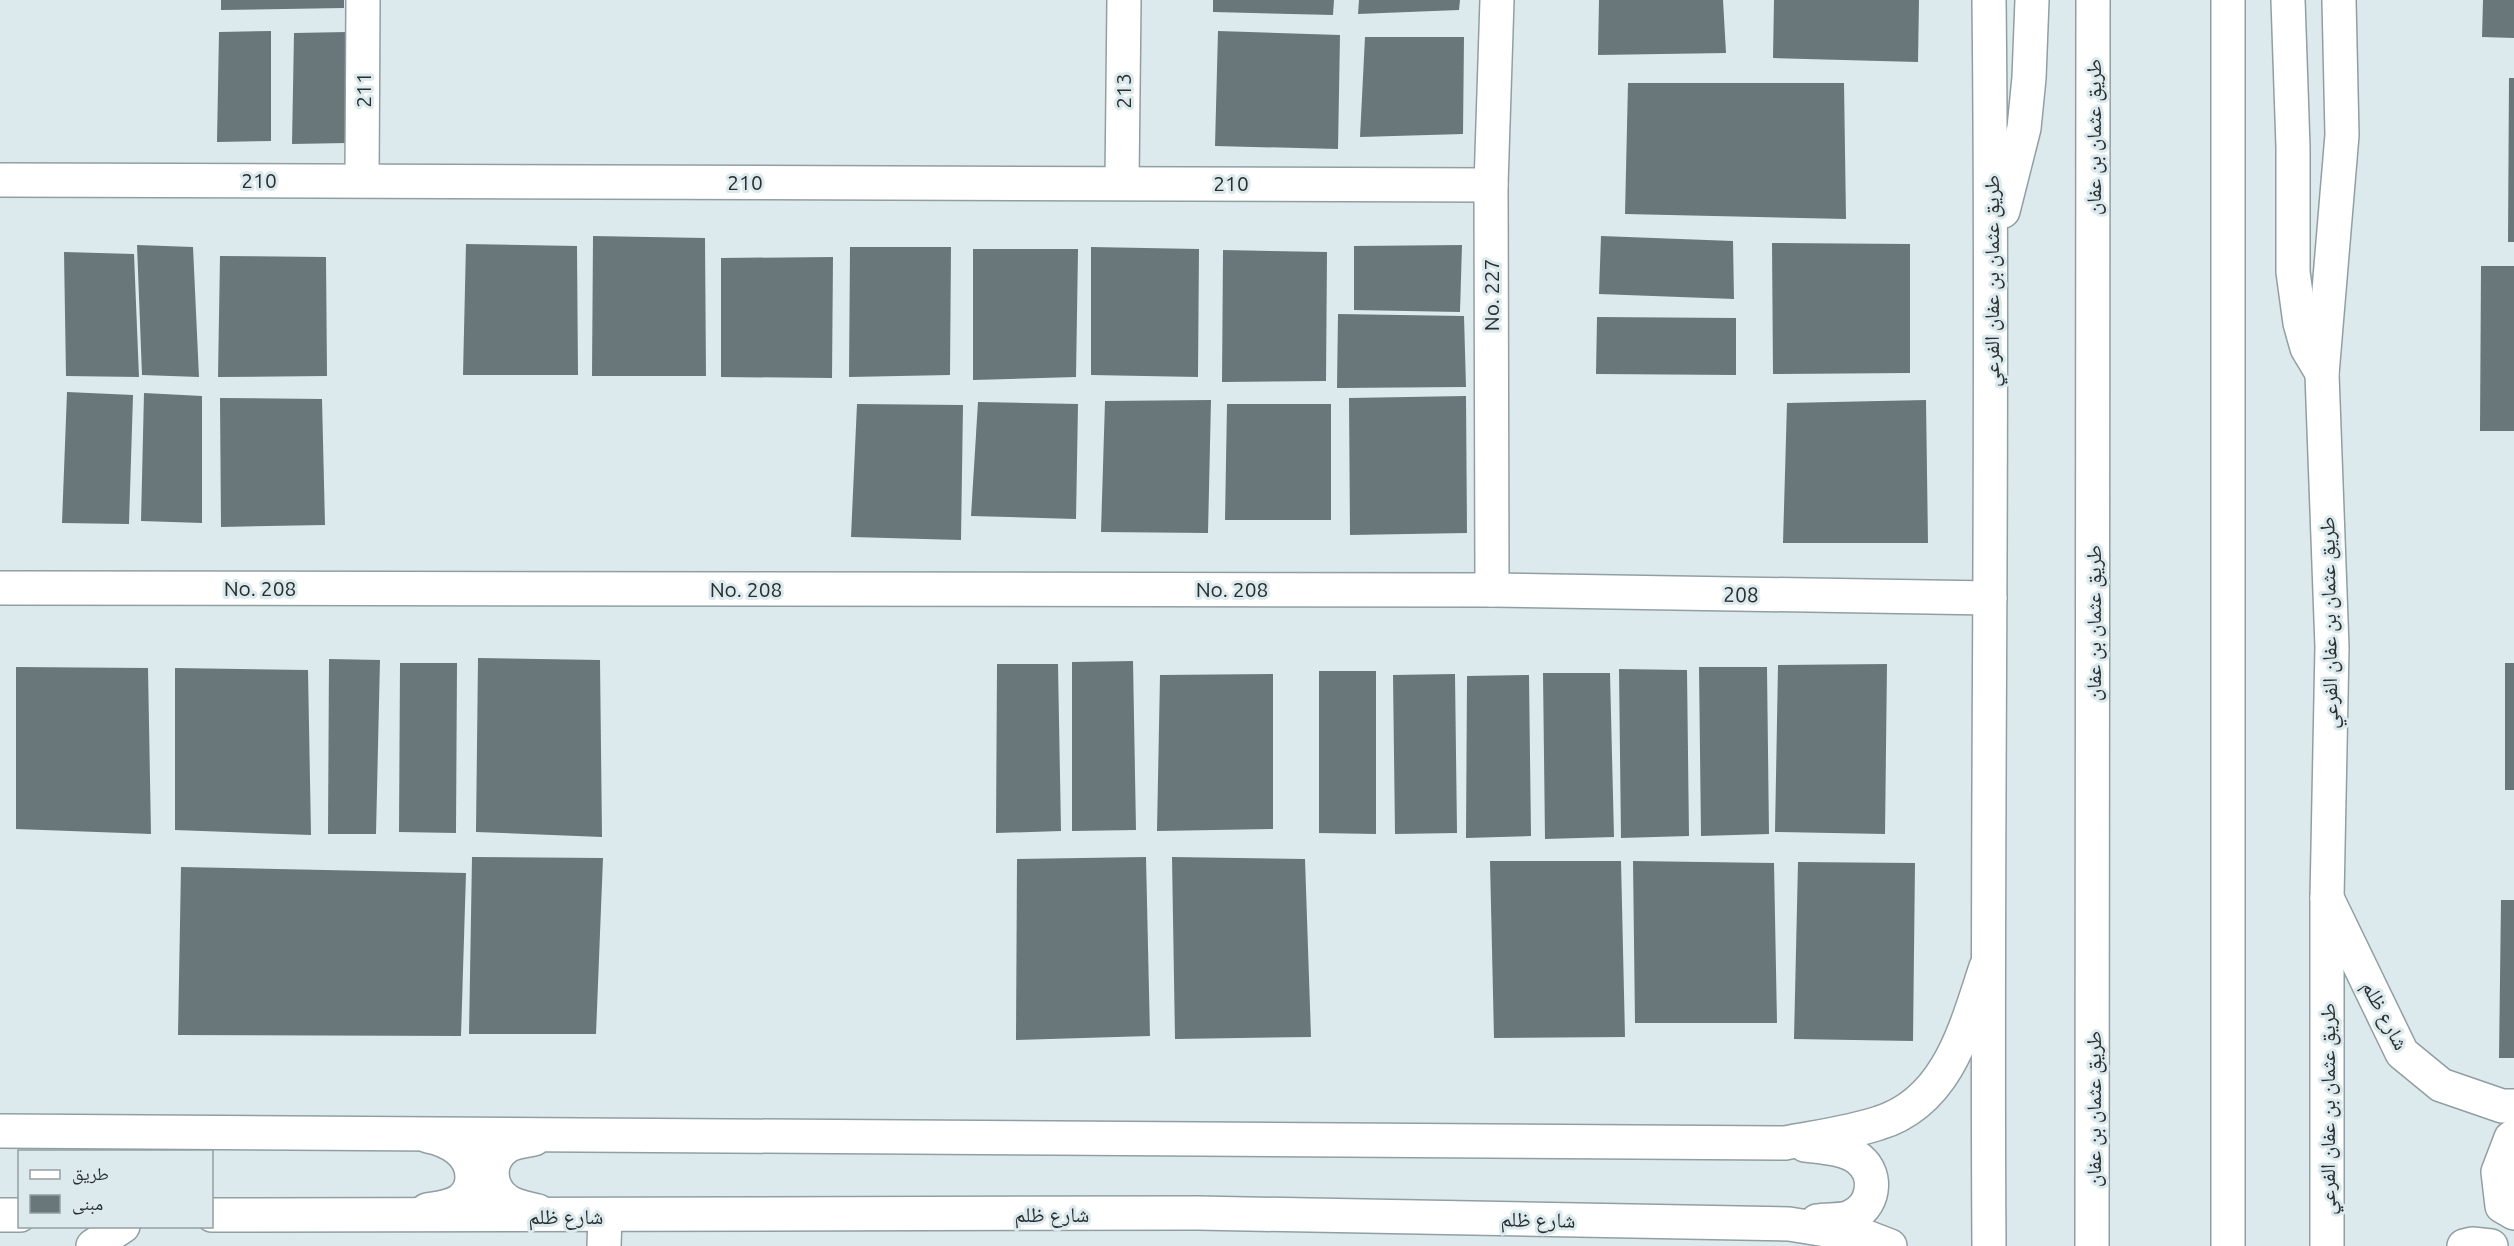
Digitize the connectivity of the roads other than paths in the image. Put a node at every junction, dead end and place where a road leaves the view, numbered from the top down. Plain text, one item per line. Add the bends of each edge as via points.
1 (363, 0) edge
2 (1124, 0) edge
3 (1497, 0) edge
4 (1989, 0) edge
5 (2032, 0) edge
6 (2093, 0) edge
7 (2228, 0) edge
8 (2288, 0) edge
9 (2339, 0) edge
10 (0, 180) edge
11 (362, 180) junction
12 (1122, 183) junction
13 (1491, 185) junction
14 (1992, 254) junction
15 (2322, 374) junction
16 (0, 588) edge
17 (1492, 590) junction
18 (1990, 598) junction
19 (2327, 898) junction
20 (1987, 963) junction
21 (2514, 1106) edge
22 (0, 1131) edge
23 (411, 1132) junction
24 (554, 1136) junction
25 (2514, 1136) edge
26 (1785, 1143) junction
27 (2514, 1213) edge
28 (0, 1215) edge
29 (18, 1215) edge
30 (213, 1215) edge
31 (404, 1215) junction
32 (561, 1216) junction
33 (1788, 1224) junction
34 (121, 1228) edge
35 (604, 1231) edge
36 (93, 1246) edge
37 (1890, 1246) edge
38 (1989, 1246) edge
39 (2092, 1246) edge
40 (2228, 1246) edge
41 (2327, 1246) edge
42 (2464, 1246) edge
43 (2491, 1246) edge

1 - 11 street, 211
2 - 12 street, 213
3 - 13 street, No. 227
4 - 14 street, طريق عثمان بن عفان الفرعي
5 - 14 street via 2024,128
6 - 39 street, طريق عثمان بن عفان
7 - 40 street
8 - 15 street via 2294,147 2293,272 2307,348
9 - 15 street, طريق عثمان بن عفان الفرعي via 2342,135
10 - 11 street, 210
11 - 12 street, 210
12 - 13 street, 210
13 - 17 street, No. 227
14 - 18 street, طريق عثمان بن عفان الفرعي
15 - 19 street, طريق عثمان بن عفان الفرعي via 2331,647
16 - 17 street, No. 208
17 - 18 street, 208
18 - 20 street, طريق عثمان بن عفان الفرعي
19 - 21 street, شارع ظلم via 2402,1053 2440,1085 2502,1106
19 - 41 street, طريق عثمان بن عفان الفرعي
20 - 26 street via 1962,1041 1933,1087 1905,1111 1881,1123
20 - 38 street, طريق عثمان بن عفان الفرعي
22 - 23 street
23 - 24 street
23 - 31 street via 455,1146 469,1161 472,1181 458,1202
24 - 26 street
24 - 32 street via 506,1147 495,1159 491,1175 495,1188 505,1199 517,1206
25 - 27 street via 2498,1172 2502,1206
26 - 33 street via 1846,1152 1860,1159 1872,1185 1860,1212 1847,1219
28 - 29 street
30 - 31 street, شارع ظلم
31 - 32 street, شارع ظلم
32 - 35 street, شارع ظلم
33 - 35 street, شارع ظلم via 1198,1213
33 - 37 street, شارع ظلم via 1864,1236
34 - 36 street
42 - 43 street

